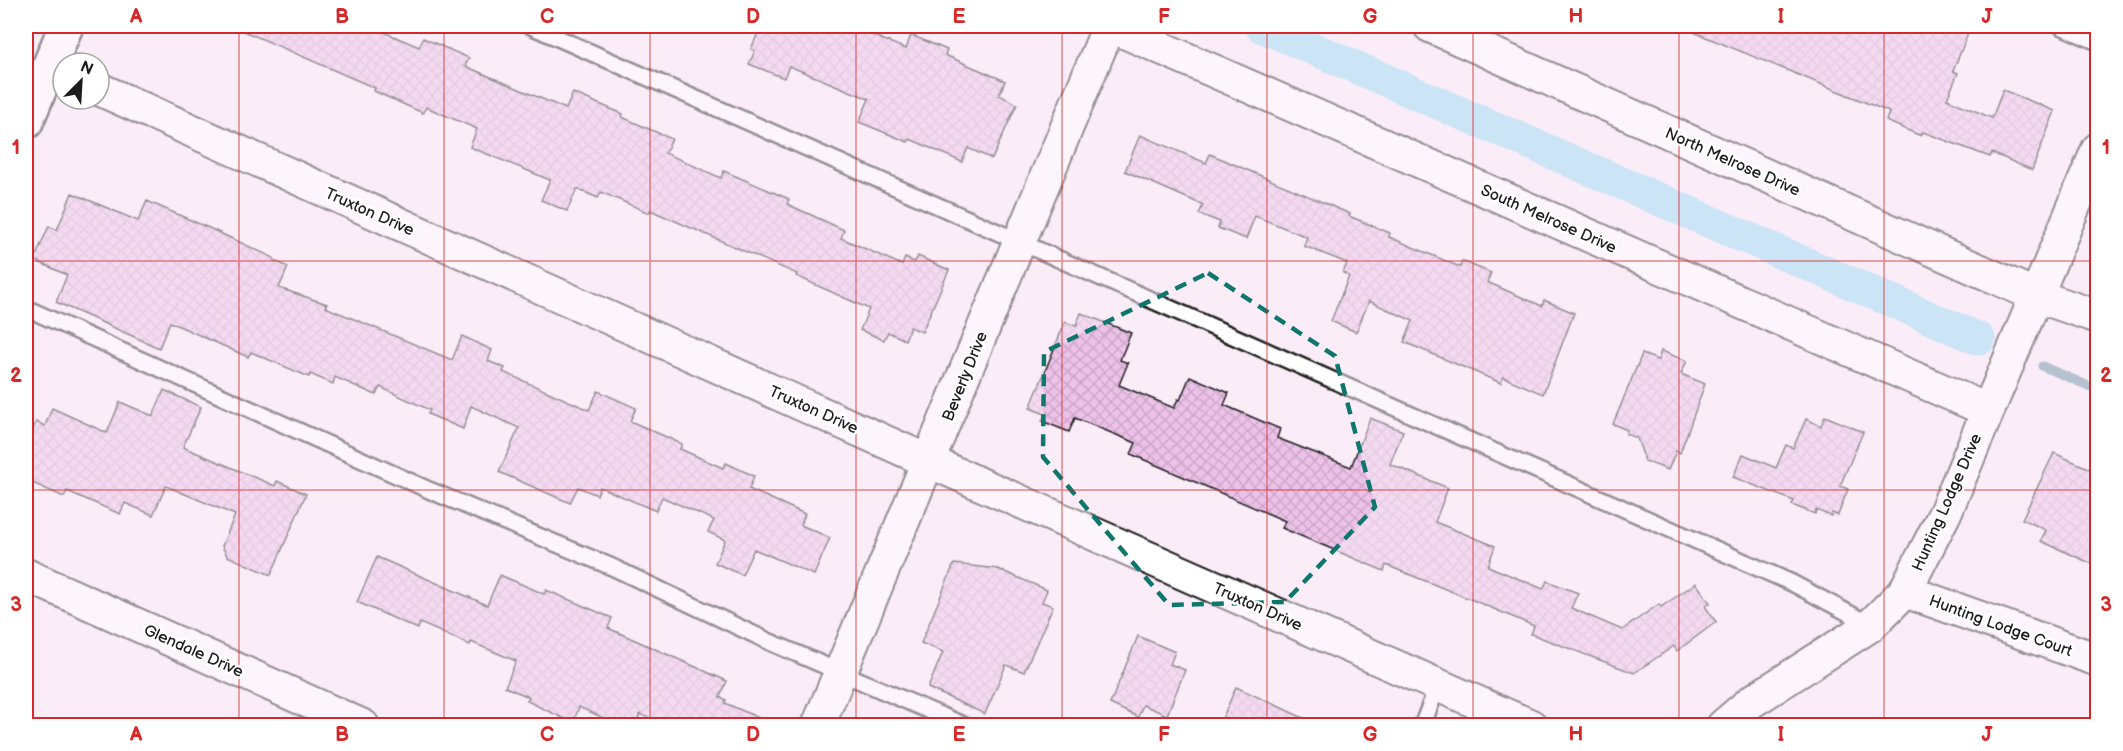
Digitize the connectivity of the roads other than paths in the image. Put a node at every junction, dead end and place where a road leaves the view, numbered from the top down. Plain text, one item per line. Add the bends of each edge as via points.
1 (66, 26) edge
2 (531, 26) edge
3 (1110, 26) edge
4 (1430, 26) edge
5 (2061, 26) edge
6 (2097, 42) edge
7 (60, 51) edge
8 (51, 79) edge
9 (111, 94) edge
10 (26, 122) edge
11 (2097, 149) edge
12 (1019, 242) junction
13 (2037, 296) junction
14 (26, 308) edge
15 (2097, 317) edge
16 (1987, 410) junction
17 (928, 461) junction
18 (26, 574) edge
19 (1905, 591) junction
20 (1871, 625) junction
21 (2097, 660) edge
22 (841, 671) junction
23 (1438, 685) junction
24 (363, 726) edge
25 (818, 726) edge
26 (964, 726) edge
27 (1422, 726) edge
28 (1530, 726) edge
29 (1724, 726) edge

1 - 7 street
2 - 12 lane
3 - 12 street, Beverly Drive
3 - 16 street, South Melrose Drive
4 - 13 street, North Melrose Drive
5 - 6 lane
8 - 10 street
9 - 17 street, Truxton Drive
11 - 13 street, Hunting Lodge Drive
12 - 17 street, Beverly Drive
12 - 20 lane via 1792,583
13 - 15 street
13 - 16 street, Hunting Lodge Drive
14 - 22 lane
16 - 19 street, Hunting Lodge Drive via 1945,513
17 - 22 street, Beverly Drive
17 - 23 street, Truxton Drive
18 - 24 street, Glendale Drive
19 - 20 street, Hunting Lodge Drive
19 - 21 street, Hunting Lodge Court
20 - 29 street, Hunting Lodge Drive via 1751,702
22 - 25 street, Beverly Drive
22 - 26 lane
23 - 27 lane
23 - 28 street, Truxton Drive

